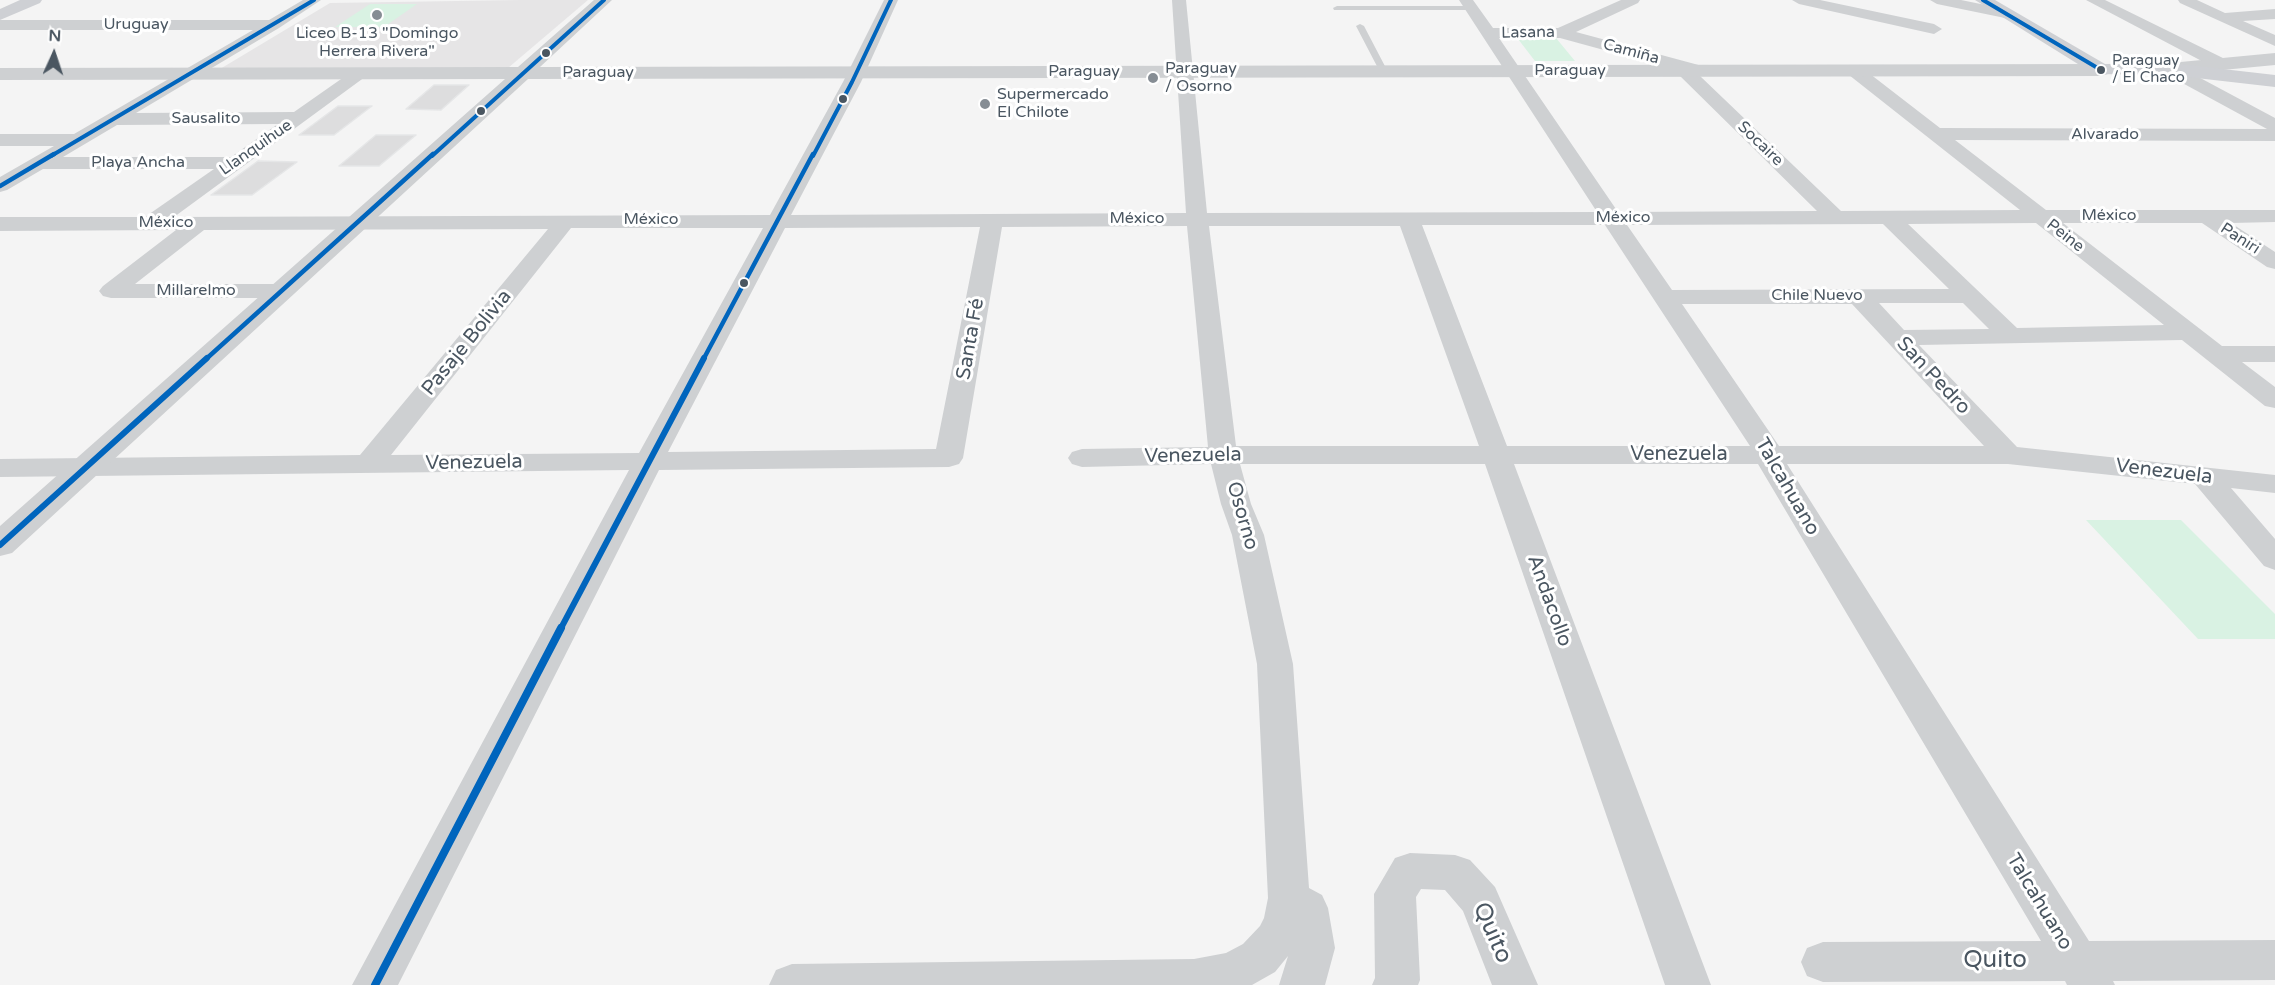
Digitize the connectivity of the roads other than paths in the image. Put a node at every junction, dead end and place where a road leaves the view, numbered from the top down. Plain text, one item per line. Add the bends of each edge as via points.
1 (6, 0) edge
2 (34, 0) edge
3 (314, 0) edge
4 (604, 0) edge
5 (891, 0) edge
6 (1179, 0) edge
7 (1634, 0) edge
8 (1799, 0) edge
9 (1937, 0) edge
10 (1983, 0) edge
11 (2093, 0) edge
12 (2185, 0) edge
13 (0, 3) edge
14 (1469, 4) edge
15 (1337, 8) dead end
16 (2005, 13) junction
17 (2275, 14) edge
18 (0, 15) edge
19 (2220, 17) junction
20 (0, 25) edge
21 (273, 25) junction
22 (1360, 26) dead end
23 (1934, 29) dead end
24 (1488, 33) junction
25 (1561, 33) junction
26 (2275, 41) edge
27 (2275, 59) edge
28 (2221, 64) junction
29 (2170, 69) junction
30 (2101, 70) junction
31 (1693, 71) junction
32 (1855, 71) junction
33 (1185, 72) junction
34 (1384, 72) junction
35 (1514, 72) junction
36 (525, 73) junction
37 (856, 73) junction
38 (0, 74) edge
39 (190, 74) junction
40 (360, 74) junction
41 (2275, 81) edge
42 (297, 118) junction
43 (114, 119) junction
44 (2275, 126) edge
45 (1936, 134) junction
46 (2275, 135) edge
47 (0, 140) edge
48 (79, 140) junction
49 (40, 163) junction
50 (235, 163) junction
51 (0, 186) edge
52 (2040, 216) junction
53 (2206, 216) junction
54 (2275, 216) edge
55 (1835, 217) junction
56 (1888, 217) junction
57 (1408, 218) junction
58 (1612, 218) junction
59 (1197, 219) junction
60 (779, 220) junction
61 (992, 220) junction
62 (357, 221) junction
63 (566, 221) junction
64 (200, 222) junction
65 (151, 223) junction
66 (0, 224) edge
67 (2275, 262) edge
68 (280, 291) junction
69 (1858, 296) junction
70 (1970, 296) junction
71 (1665, 297) junction
72 (2188, 332) junction
73 (2011, 336) junction
74 (1897, 338) junction
75 (2216, 354) junction
76 (2275, 354) edge
77 (2275, 400) edge
78 (1496, 454) junction
79 (1223, 455) junction
80 (2008, 455) junction
81 (1771, 456) junction
82 (949, 458) joint
83 (1082, 458) dead end
84 (648, 462) junction
85 (369, 465) junction
86 (86, 467) junction
87 (0, 468) edge
88 (2205, 477) junction
89 (2275, 484) edge
90 (0, 545) edge
91 (2275, 559) edge
92 (1289, 898) junction
93 (2275, 960) edge
94 (1823, 962) dead end
95 (2083, 973) edge
96 (983, 984) edge
97 (1306, 984) edge
98 (375, 985) edge
99 (792, 985) edge
100 (1395, 985) edge
101 (1515, 985) edge
102 (1688, 985) edge

1 - 13 main road
2 - 18 main road
3 - 21 street
4 - 36 street
5 - 37 street
6 - 33 street, Osorno
7 - 25 street, Lasana
8 - 23 street
9 - 16 street
10 - 16 main road
11 - 28 street
12 - 19 street
14 - 15 lane
14 - 24 street, Talcahuano
16 - 30 main road
17 - 19 street
19 - 26 street
20 - 21 street, Uruguay
21 - 39 street
22 - 34 lane
24 - 25 street, Lasana
24 - 35 street, Talcahuano
25 - 31 street, Camiña
27 - 28 street, Paraguay
28 - 29 street, Paraguay
29 - 30 main road, Paraguay
29 - 41 main road
29 - 44 street
30 - 32 street, Paraguay
31 - 32 street, Paraguay
31 - 35 street, Paraguay
31 - 55 street, Socaire
32 - 45 street, Peine
33 - 34 street, Paraguay
33 - 37 street, Paraguay
33 - 59 street, Osorno
34 - 35 street, Paraguay
35 - 58 street, Talcahuano
36 - 37 street, Paraguay
36 - 40 street, Paraguay
36 - 62 street
37 - 60 street
38 - 39 street, Paraguay
39 - 40 street, Paraguay
39 - 43 street
40 - 42 street, Llanquihue
42 - 43 street, Sausalito
42 - 50 street, Llanquihue
43 - 48 street
45 - 46 street, Alvarado
45 - 52 street, Peine
47 - 48 street
48 - 49 street
49 - 50 street, Playa Ancha
49 - 51 street
50 - 65 street, Llanquihue
52 - 53 street, México
52 - 56 street, México
52 - 72 street, Peine
53 - 54 street, México
53 - 67 street, Paniri
55 - 56 street, México
55 - 58 street, México
56 - 70 street
57 - 58 street, México
57 - 59 street, México
57 - 78 street, Andacollo
58 - 71 street, Talcahuano
59 - 61 street, México
59 - 79 street, Osorno
60 - 61 street, México
60 - 63 street, México
60 - 84 street
61 - 82 street, Santa Fé
62 - 63 street, México
62 - 64 street, México
62 - 68 street
63 - 85 street, Pasaje Bolivia
64 - 65 street, México
64 - 68 street, Millarelmo via 111,291
65 - 66 street, México
68 - 86 street
69 - 70 street, Chile Nuevo
69 - 71 street, Chile Nuevo
69 - 74 street, San Pedro
70 - 73 street
71 - 81 street, Talcahuano
72 - 73 street
72 - 75 street, Peine
73 - 74 street
74 - 80 street, San Pedro
75 - 76 street
75 - 77 street, Peine
78 - 79 street, Venezuela
78 - 81 street, Venezuela
78 - 102 street, Andacollo
79 - 83 street, Venezuela
79 - 92 street, Osorno via 1248,535 1275,664
80 - 81 street, Venezuela
80 - 88 street, Venezuela
81 - 95 street, Talcahuano via 1774,468
82 - 84 street, Venezuela
84 - 85 street, Venezuela
84 - 98 street
85 - 86 street, Venezuela
86 - 87 street, Venezuela
86 - 90 street
88 - 89 street, Venezuela
88 - 91 street
92 - 96 street via 1285,920 1275,940 1259,958 1218,977
92 - 97 street via 1306,908 1312,938
93 - 95 street, Quito
94 - 95 street, Quito
96 - 99 street
100 - 101 street, Quito via 1395,894 1410,871 1455,873 1480,900

